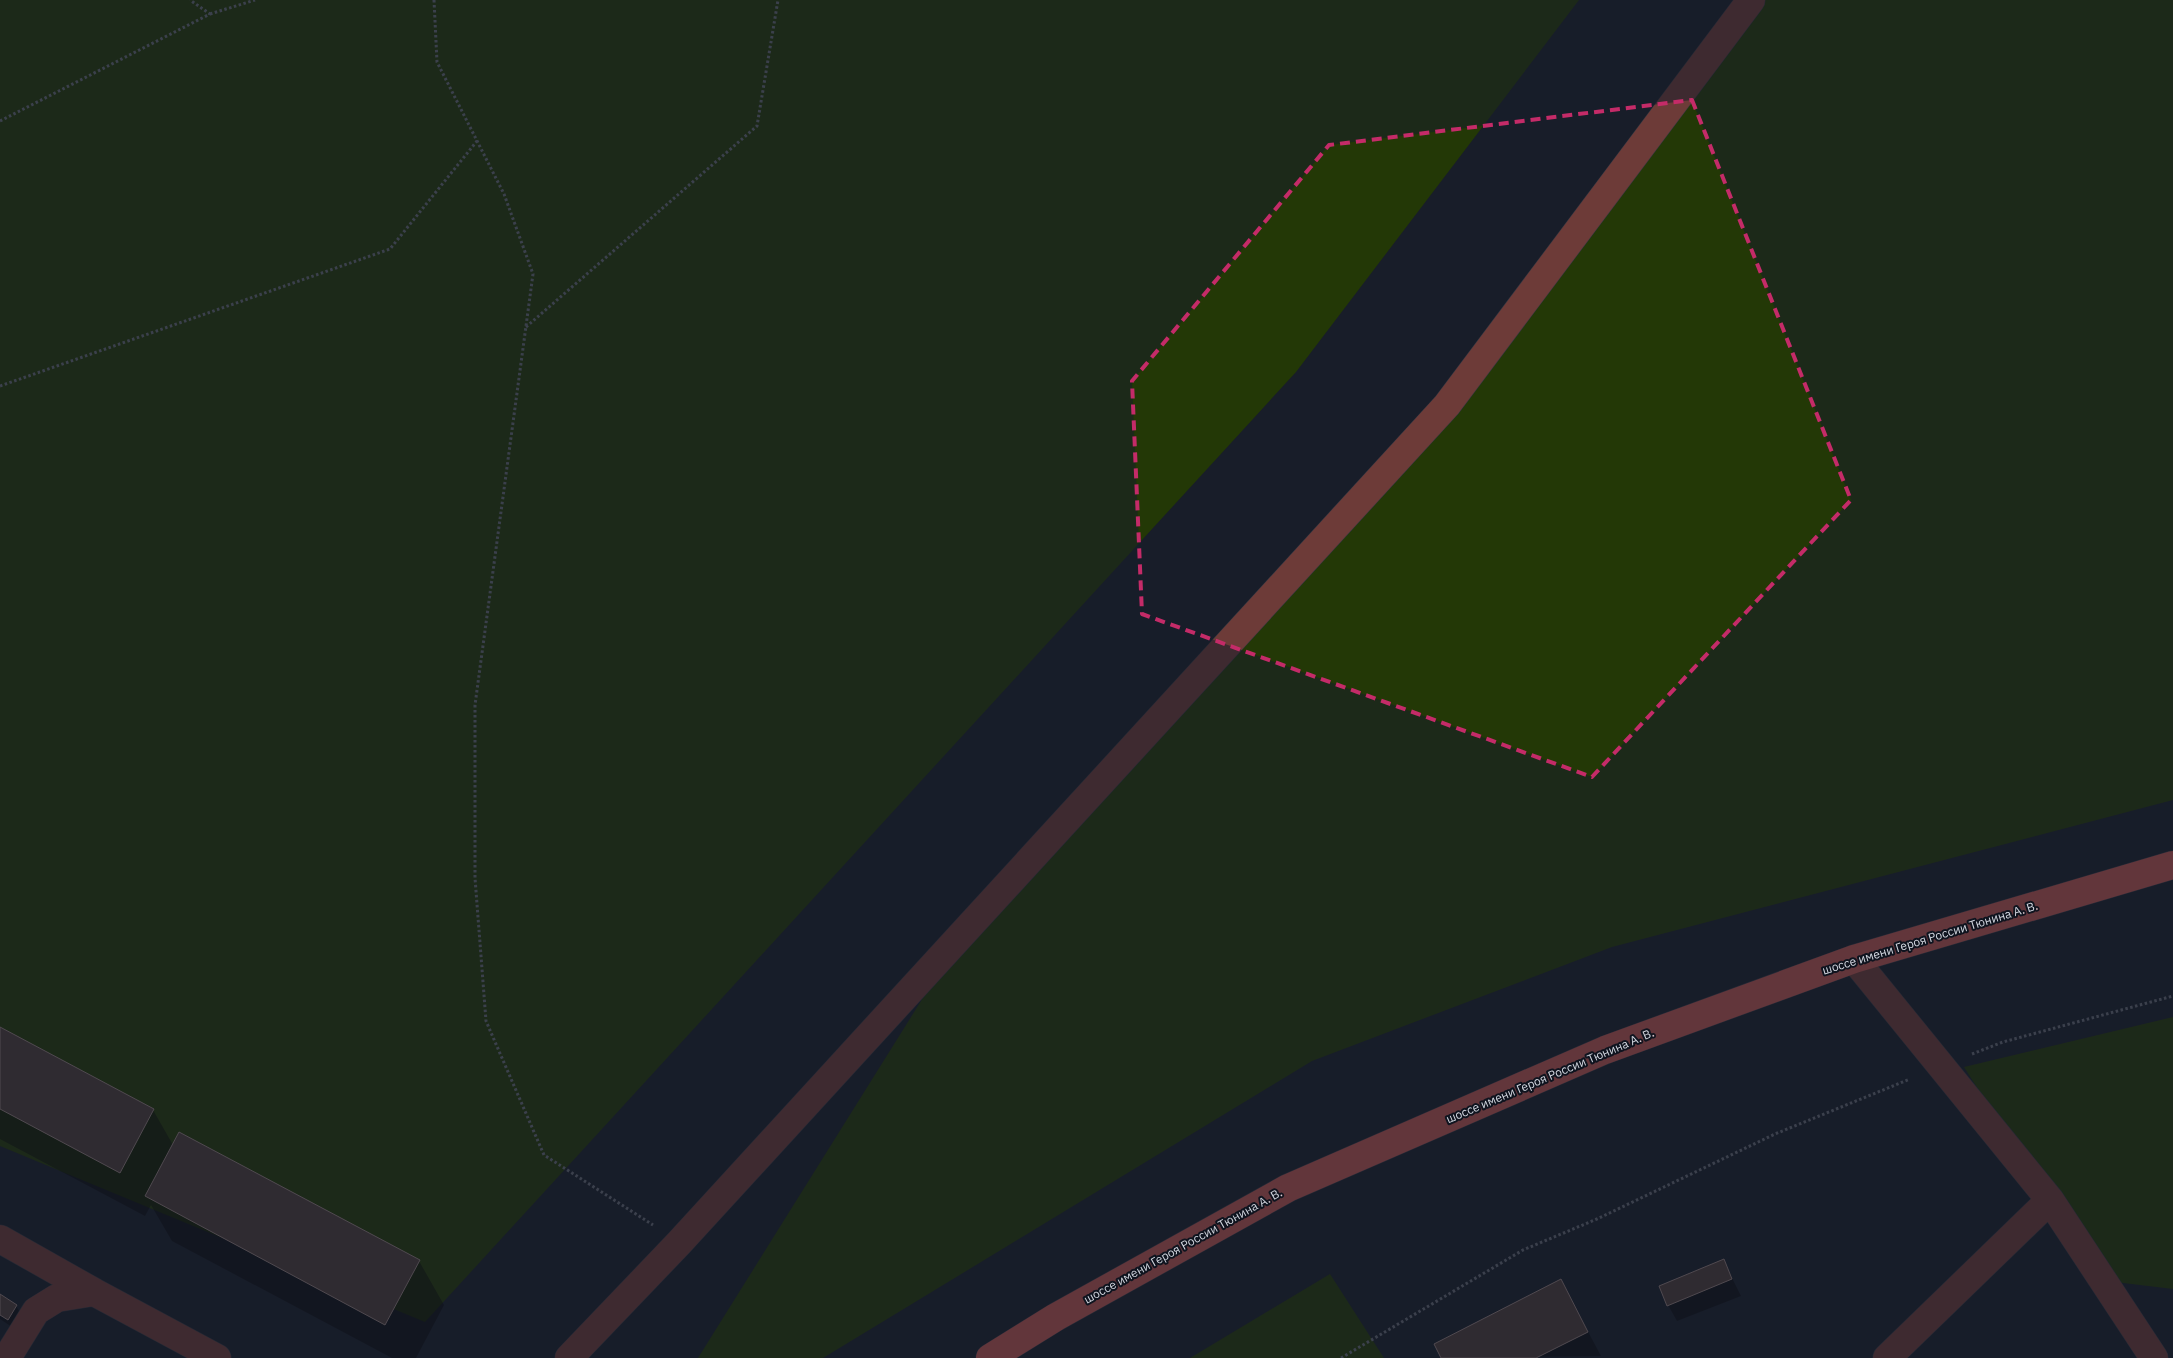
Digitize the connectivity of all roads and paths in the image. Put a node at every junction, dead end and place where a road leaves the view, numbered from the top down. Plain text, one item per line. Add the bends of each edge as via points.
1 (190, 0) edge
2 (255, 0) edge
3 (434, 0) edge
4 (778, 0) edge
5 (1751, 0) edge
6 (210, 14) junction
7 (0, 120) edge
8 (477, 141) junction
9 (526, 327) junction
10 (0, 386) edge
11 (2173, 865) edge
12 (1854, 959) junction
13 (2173, 996) edge
14 (1941, 1066) junction
15 (2050, 1200) junction
16 (0, 1240) edge
17 (679, 1243) junction
18 (94, 1292) junction
19 (9, 1353) edge
20 (217, 1358) edge
21 (569, 1358) edge
22 (990, 1358) edge
23 (1341, 1358) edge
24 (1887, 1358) edge
25 (2154, 1358) edge

1 - 6 path
2 - 6 path
3 - 8 path via 437,62
4 - 9 path via 757,126
5 - 17 street via 1447,405
6 - 7 path
8 - 9 path via 504,194 534,274
8 - 10 path via 390,249
9 - 17 path via 475,705 475,878 486,1021 544,1155
11 - 12 main road, шоссе имени Героя России Тюнина А. В.
12 - 14 street
12 - 22 main road, шоссе имени Героя России Тюнина А. В. via 1605,1050 1288,1188 1056,1317
13 - 14 path via 2003,1042
14 - 15 street
14 - 23 path via 1775,1134 1524,1250
15 - 24 street
15 - 25 street
16 - 18 street
17 - 21 street
18 - 19 street via 58,1298 36,1311
18 - 20 street

